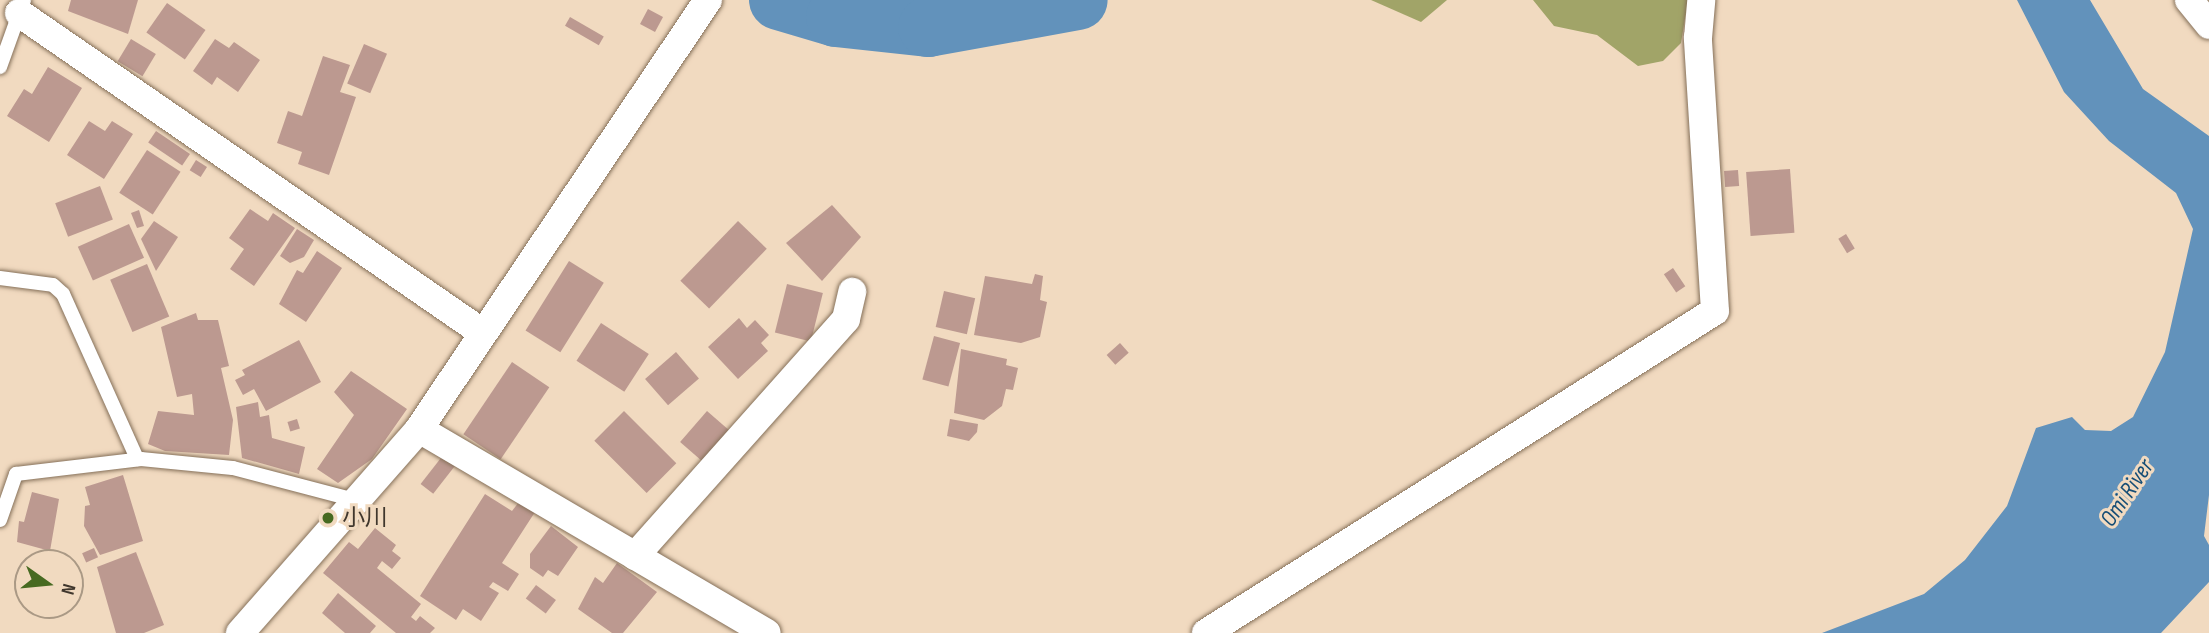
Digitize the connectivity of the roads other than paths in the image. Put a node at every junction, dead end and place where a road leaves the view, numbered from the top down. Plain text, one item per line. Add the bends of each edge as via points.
1 (708, 0) edge
2 (1701, 0) edge
3 (2189, 0) edge
4 (22, 6) edge
5 (2209, 25) edge
6 (0, 67) edge
7 (0, 278) edge
8 (852, 292) dead end
9 (483, 333) junction
10 (419, 429) junction
11 (137, 459) junction
12 (360, 501) junction
13 (0, 520) edge
14 (635, 556) junction
15 (240, 633) edge
16 (767, 633) edge
17 (1206, 633) edge

1 - 9 street
2 - 17 street via 1698,38 1715,311
3 - 5 street
4 - 6 lane
4 - 9 street
7 - 11 lane via 53,285 63,294
8 - 14 street via 846,319
9 - 10 street
10 - 12 street
10 - 14 street
11 - 12 lane via 233,468
11 - 13 lane via 16,474
12 - 15 street
14 - 16 street

